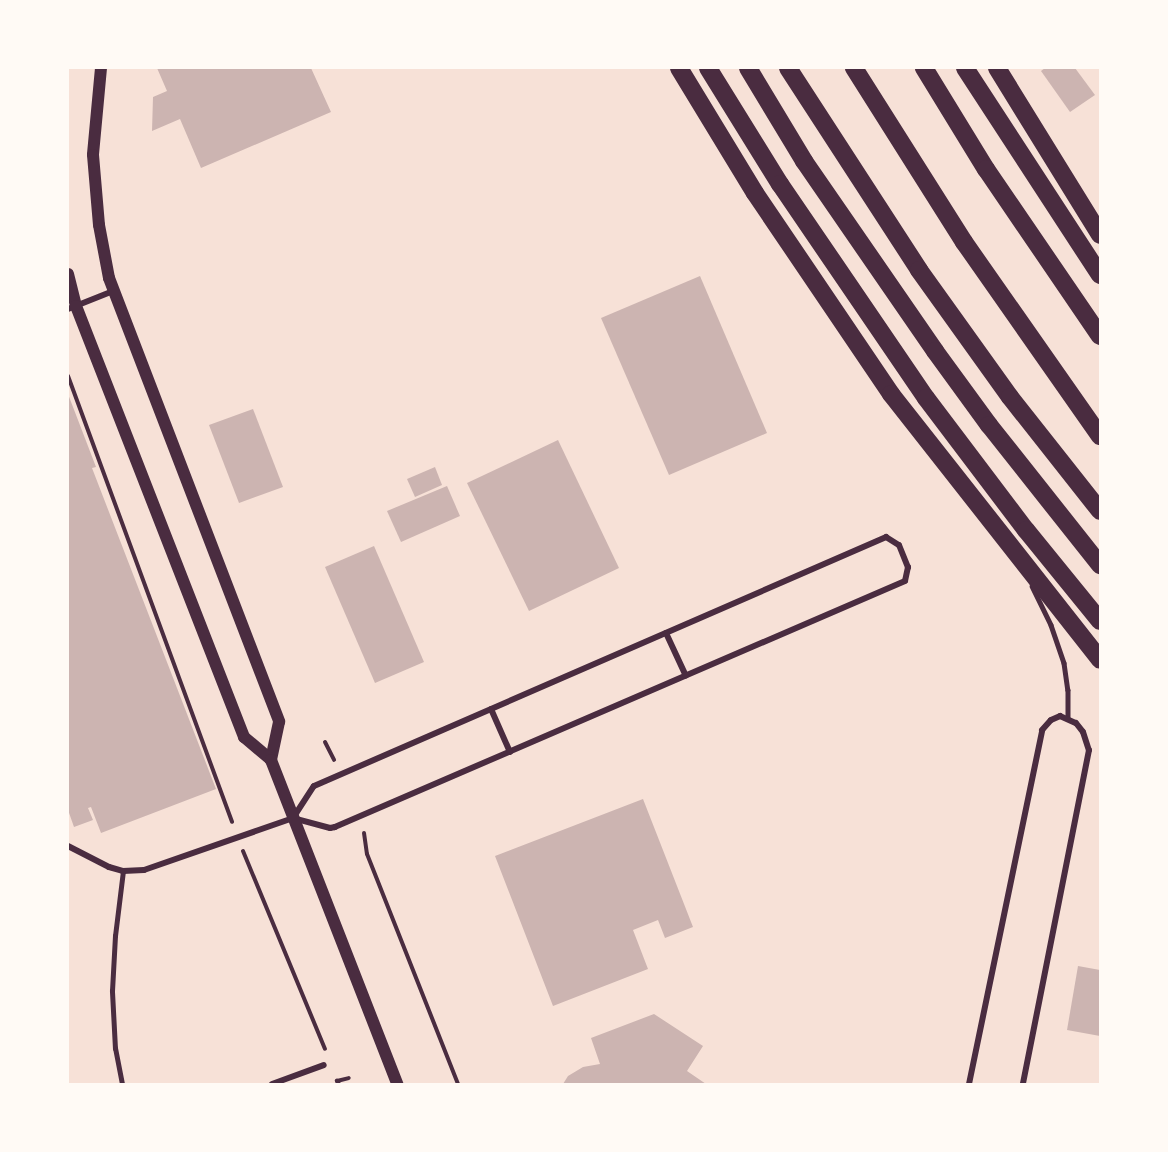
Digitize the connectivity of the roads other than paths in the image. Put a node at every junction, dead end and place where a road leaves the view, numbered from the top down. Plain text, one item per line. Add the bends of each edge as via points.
1 (101, 68) edge
2 (678, 68) edge
3 (708, 68) edge
4 (748, 68) edge
5 (788, 68) edge
6 (854, 68) edge
7 (924, 68) edge
8 (965, 68) edge
9 (997, 68) edge
10 (1101, 235) edge
11 (68, 274) edge
12 (1101, 275) edge
13 (113, 291) junction
14 (72, 307) edge
15 (1101, 336) edge
16 (1101, 436) edge
17 (1101, 511) edge
18 (1003, 539) junction
19 (1101, 565) edge
20 (1101, 621) edge
21 (666, 633) junction
22 (1101, 660) edge
23 (686, 676) junction
24 (491, 709) junction
25 (1068, 717) junction
26 (510, 752) junction
27 (271, 760) junction
28 (293, 818) junction
29 (68, 846) edge
30 (123, 871) junction
31 (324, 1065) road end
32 (122, 1084) edge
33 (272, 1084) edge
34 (398, 1084) edge
35 (969, 1084) edge
36 (1023, 1084) edge

1 - 13 main road via 94,173 101,243
2 - 18 highway via 813,283 891,394
3 - 20 highway via 780,184 920,388 1026,530
4 - 19 highway via 804,161 935,351
5 - 17 highway via 919,270 1010,397
6 - 16 highway via 964,242
7 - 15 highway via 986,169
8 - 12 highway
9 - 10 highway
11 - 14 main road
13 - 14 street
13 - 27 main road via 279,722
14 - 27 main road via 244,737
18 - 22 highway
18 - 25 lane via 1051,625 1067,679
21 - 23 street
21 - 23 street via 886,537 899,545 908,567 905,580
21 - 24 street
23 - 26 street
24 - 26 street
24 - 28 street via 315,786
25 - 35 street via 1055,717 1042,730
25 - 36 street via 1083,732 1088,755
26 - 28 street via 330,828
27 - 28 main road
28 - 30 street via 144,870
28 - 34 main road
29 - 30 street via 89,859
30 - 32 lane via 112,991 115,1049
31 - 33 street

